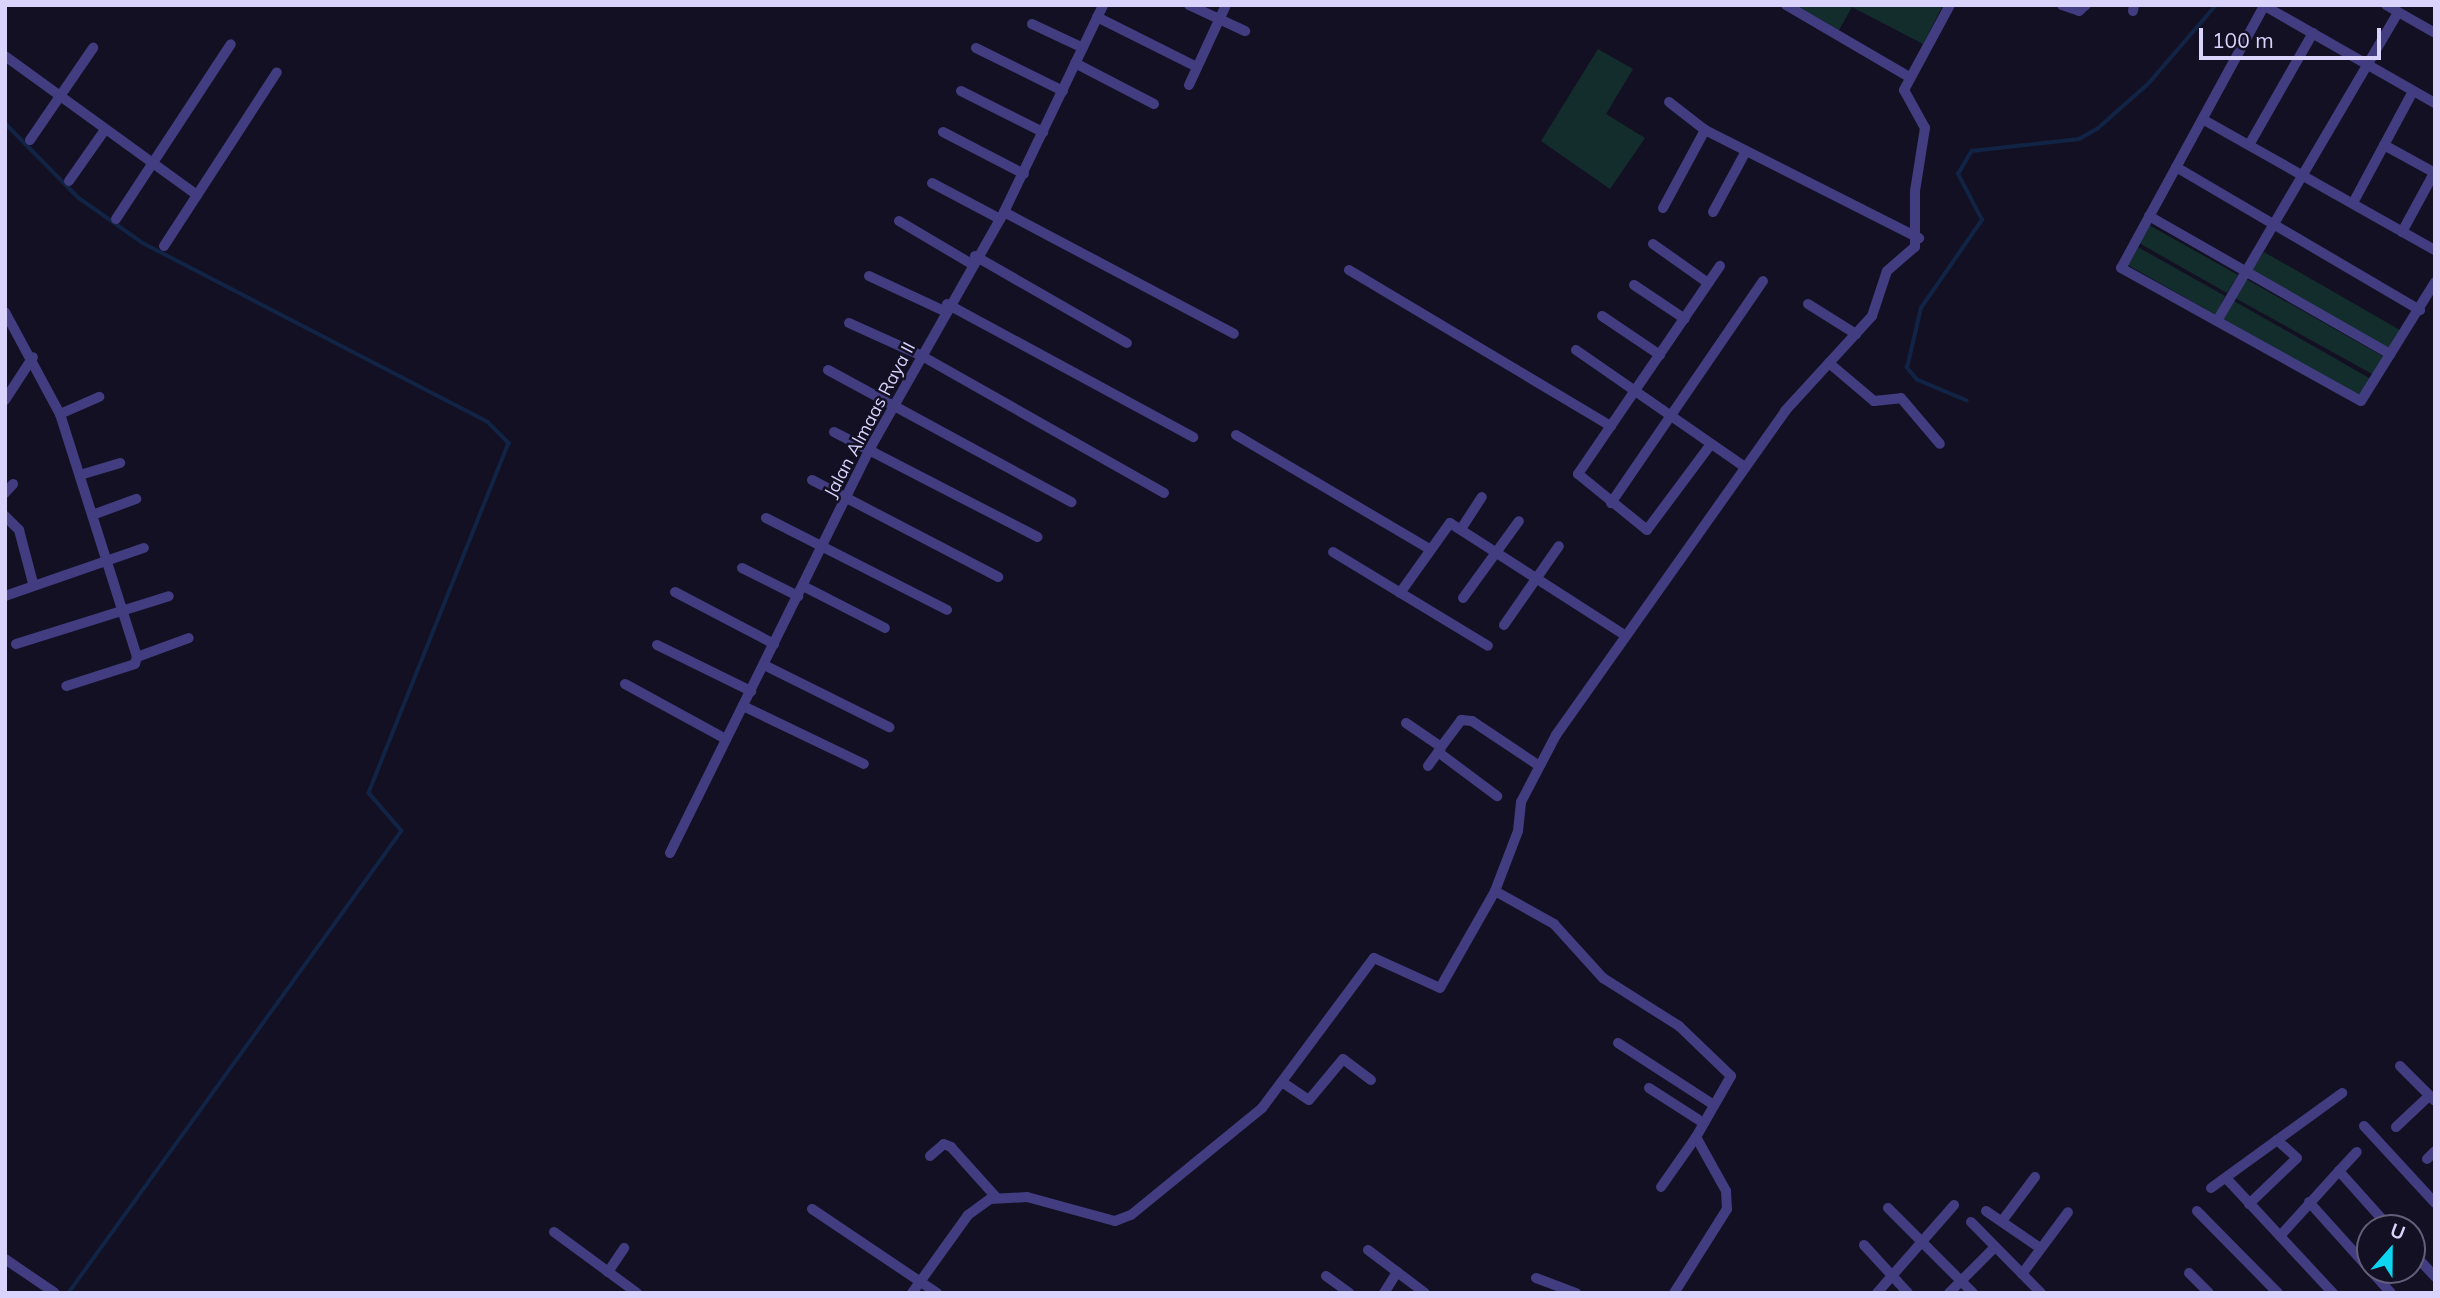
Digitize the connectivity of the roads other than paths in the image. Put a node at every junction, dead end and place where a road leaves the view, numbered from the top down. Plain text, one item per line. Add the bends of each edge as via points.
1 (1104, 5) edge
2 (1189, 5) edge
3 (1227, 5) edge
4 (1786, 5) edge
5 (1950, 5) edge
6 (2062, 5) edge
7 (2086, 5) edge
8 (2263, 5) edge
9 (2386, 5) edge
10 (2413, 5) edge
11 (2402, 14) junction
12 (1097, 18) junction
13 (1220, 19) junction
14 (1032, 24) dead end
15 (1245, 31) dead end
16 (2313, 33) junction
17 (2435, 33) edge
18 (231, 44) dead end
19 (93, 48) dead end
20 (976, 48) dead end
21 (1083, 48) junction
22 (5, 56) edge
23 (1075, 63) junction
24 (2366, 64) junction
25 (1197, 67) junction
26 (277, 72) dead end
27 (1909, 77) junction
28 (1189, 85) dead end
29 (961, 91) dead end
30 (1063, 91) junction
31 (2413, 91) junction
32 (58, 99) junction
33 (1670, 102) dead end
34 (2435, 103) edge
35 (1154, 104) dead end
36 (2204, 120) junction
37 (1705, 130) junction
38 (104, 131) junction
39 (943, 132) dead end
40 (1043, 132) junction
41 (30, 141) dead end
42 (2249, 145) junction
43 (2384, 145) junction
44 (1746, 151) junction
45 (152, 164) junction
46 (2176, 167) junction
47 (2434, 173) edge
48 (1024, 174) junction
49 (2300, 174) junction
50 (69, 181) dead end
51 (932, 183) dead end
52 (197, 195) junction
53 (2353, 203) junction
54 (1663, 208) dead end
55 (1713, 212) dead end
56 (1002, 216) junction
57 (2149, 216) junction
58 (116, 219) dead end
59 (899, 221) dead end
60 (2270, 223) junction
61 (2402, 232) junction
62 (1919, 238) junction
63 (1653, 244) dead end
64 (164, 246) dead end
65 (2435, 250) edge
66 (972, 260) junction
67 (1720, 266) dead end
68 (1349, 270) dead end
69 (2245, 272) junction
70 (869, 276) dead end
71 (1763, 281) dead end
72 (2435, 282) edge
73 (1708, 283) junction
74 (1634, 285) dead end
75 (1808, 304) dead end
76 (945, 307) junction
77 (2420, 310) junction
78 (5, 312) edge
79 (1602, 316) dead end
80 (1685, 319) junction
81 (2217, 321) junction
82 (849, 323) dead end
83 (1234, 334) dead end
84 (1856, 334) junction
85 (1127, 343) dead end
86 (1576, 350) dead end
87 (2390, 354) junction
88 (1660, 355) junction
89 (922, 356) junction
90 (33, 357) junction
91 (1829, 363) junction
92 (828, 370) dead end
93 (1636, 392) junction
94 (99, 397) dead end
95 (5, 400) edge
96 (895, 404) junction
97 (60, 414) junction
98 (1673, 417) junction
99 (1611, 426) junction
100 (834, 432) dead end
101 (1236, 435) dead end
102 (1193, 437) dead end
103 (1711, 444) junction
104 (1940, 444) dead end
105 (869, 450) junction
106 (120, 463) dead end
107 (1745, 467) junction
108 (80, 475) junction
109 (811, 480) dead end
110 (1164, 493) dead end
111 (1482, 497) dead end
112 (847, 498) junction
113 (136, 499) dead end
114 (1070, 502) dead end
115 (1611, 503) junction
116 (95, 514) junction
117 (5, 516) edge
118 (766, 518) dead end
119 (1519, 521) dead end
120 (1461, 529) junction
121 (1037, 537) dead end
122 (824, 545) junction
123 (1559, 546) dead end
124 (144, 548) dead end
125 (1431, 550) junction
126 (1333, 552) dead end
127 (1497, 552) junction
128 (107, 558) junction
129 (742, 568) dead end
130 (998, 577) dead end
131 (1538, 579) junction
132 (33, 583) junction
133 (803, 586) junction
134 (675, 592) dead end
135 (1400, 593) junction
136 (5, 596) edge
137 (169, 596) dead end
138 (798, 596) junction
139 (1463, 598) dead end
140 (122, 610) junction
141 (947, 610) dead end
142 (1504, 625) dead end
143 (885, 628) dead end
144 (1626, 636) junction
145 (189, 639) dead end
146 (16, 644) dead end
147 (774, 644) junction
148 (657, 645) dead end
149 (1488, 646) dead end
150 (137, 657) junction
151 (764, 665) junction
152 (625, 684) dead end
153 (66, 686) dead end
154 (751, 691) junction
155 (743, 706) junction
156 (1406, 723) dead end
157 (889, 727) dead end
158 (726, 739) junction
159 (1440, 750) junction
160 (864, 764) dead end
161 (1538, 765) junction
162 (1428, 766) dead end
163 (1497, 796) dead end
164 (670, 853) dead end
165 (1495, 891) junction
166 (1618, 1043) dead end
167 (2400, 1066) dead end
168 (1371, 1080) dead end
169 (1282, 1082) junction
170 (1649, 1088) dead end
171 (2343, 1093) dead end
172 (2432, 1099) edge
173 (1714, 1105) junction
174 (1702, 1122) junction
175 (2364, 1126) dead end
176 (2396, 1127) dead end
177 (1696, 1137) junction
178 (2277, 1140) junction
179 (2357, 1152) dead end
180 (930, 1156) dead end
181 (2339, 1171) junction
182 (2035, 1177) dead end
183 (2226, 1178) junction
184 (1661, 1187) dead end
185 (2211, 1188) dead end
186 (996, 1197) junction
187 (2309, 1202) junction
188 (2435, 1203) edge
189 (2249, 1204) junction
190 (1954, 1205) dead end
191 (1888, 1208) dead end
192 (812, 1209) dead end
193 (2197, 1210) dead end
194 (1986, 1211) dead end
195 (2068, 1212) dead end
196 (2377, 1214) edge
197 (2002, 1221) junction
198 (1971, 1222) dead end
199 (554, 1232) dead end
200 (2280, 1236) junction
201 (1922, 1242) junction
202 (1864, 1245) dead end
203 (1995, 1247) junction
204 (624, 1248) dead end
205 (2040, 1248) junction
206 (1368, 1250) dead end
207 (5, 1259) edge
208 (608, 1272) junction
209 (1397, 1272) junction
210 (2189, 1273) dead end
211 (2022, 1274) junction
212 (1326, 1276) dead end
213 (1891, 1276) junction
214 (1535, 1278) dead end
215 (1961, 1281) junction
216 (919, 1282) junction
217 (55, 1293) edge
218 (637, 1293) edge
219 (912, 1293) edge
220 (937, 1293) edge
221 (1349, 1293) edge
222 (1384, 1293) edge
223 (1425, 1293) edge
224 (1576, 1293) edge
225 (1674, 1293) edge
226 (1877, 1293) edge
227 (1908, 1293) edge
228 (1949, 1293) edge
229 (1973, 1293) edge
230 (2041, 1293) edge
231 (2209, 1293) edge
232 (2278, 1293) edge
233 (2333, 1293) edge
234 (2390, 1293) edge

1 - 12 street, Jalan Almaas Raya II
2 - 13 street
3 - 13 street
4 - 27 street
5 - 27 street
6 - 7 street via 2079,11
8 - 16 street
8 - 36 street
9 - 11 street
10 - 11 street
11 - 17 street
11 - 24 street
12 - 21 street, Jalan Almaas Raya II
12 - 25 street
13 - 15 street
13 - 25 street
14 - 21 street
16 - 24 street
16 - 42 street
18 - 45 street
19 - 32 street
20 - 30 street
21 - 23 street, Jalan Almaas Raya II
22 - 32 street
23 - 30 street, Jalan Almaas Raya II
23 - 35 street
24 - 31 street
24 - 49 street
25 - 28 street
26 - 52 street
27 - 62 street via 1904,90 1925,128 1915,191
29 - 40 street
30 - 40 street, Jalan Almaas Raya II
31 - 34 street
31 - 43 street
32 - 38 street
32 - 41 street
33 - 37 street
36 - 42 street
36 - 46 street
37 - 44 street
37 - 54 street
38 - 45 street
38 - 50 street
39 - 48 street
40 - 48 street, Jalan Almaas Raya II
42 - 49 street
43 - 47 street
43 - 53 street
44 - 55 street
44 - 62 street
45 - 52 street
45 - 58 street
46 - 57 street
46 - 60 street
47 - 61 street
48 - 56 street, Jalan Almaas Raya II
49 - 53 street
49 - 60 street
51 - 56 street
52 - 64 street
53 - 61 street
56 - 66 street, Jalan Almaas Raya II
56 - 83 street
57 - 69 street
57 - 81 street via 2121,268
59 - 66 street
60 - 69 street
60 - 77 street
61 - 65 street
62 - 84 street via 1887,271 1879,303
63 - 73 street
66 - 76 street, Jalan Almaas Raya II
66 - 85 street
67 - 73 street
68 - 99 street
69 - 81 street
69 - 87 street
70 - 76 street
71 - 98 street
72 - 77 street
73 - 80 street
74 - 80 street
75 - 84 street
76 - 89 street, Jalan Almaas Raya II
76 - 102 street
77 - 87 street
78 - 90 street
79 - 88 street
80 - 88 street
81 - 87 street via 2361,401
82 - 89 street
84 - 91 street
86 - 93 street
88 - 93 street
89 - 96 street, Jalan Almaas Raya II
89 - 110 street
90 - 95 street
90 - 97 street
91 - 104 street via 1874,401 1901,398
91 - 107 street
92 - 96 street
93 - 98 street
93 - 99 street
94 - 97 street
96 - 105 street, Jalan Almaas Raya II
96 - 114 street
97 - 108 street
98 - 103 street
98 - 115 street
99 - 115 street via 1578,474
100 - 105 street
101 - 125 street
103 - 107 street
103 - 115 street via 1652,527 1640,527
105 - 112 street, Jalan Almaas Raya II
105 - 121 street
106 - 108 street
107 - 144 street
108 - 116 street
109 - 112 street
111 - 120 street
112 - 122 street, Jalan Almaas Raya II
112 - 130 street
113 - 116 street
116 - 128 street
117 - 132 street via 19,530
118 - 122 street
119 - 127 street
120 - 125 street via 1450,523
120 - 127 street
122 - 133 street, Jalan Almaas Raya II
122 - 141 street
123 - 131 street
124 - 128 street
125 - 135 street
126 - 135 street
127 - 131 street
127 - 139 street
128 - 132 street
128 - 140 street
129 - 138 street
131 - 142 street
131 - 144 street
132 - 136 street
133 - 138 street, Jalan Almaas Raya II
133 - 143 street
134 - 147 street
135 - 149 street
137 - 140 street
138 - 147 street, Jalan Almaas Raya II
140 - 146 street
140 - 150 street
144 - 161 street
145 - 150 street
147 - 151 street, Jalan Almaas Raya II
148 - 154 street
150 - 153 street via 135,664
151 - 154 street, Jalan Almaas Raya II
151 - 157 street
152 - 158 street
154 - 155 street, Jalan Almaas Raya II
155 - 158 street, Jalan Almaas Raya II
155 - 160 street
156 - 159 street
158 - 164 street, Jalan Almaas Raya II
159 - 161 street via 1466,719
159 - 162 street
159 - 163 street
161 - 165 street
165 - 169 street via 1438,991 1374,958
165 - 173 street via 1553,924 1612,986 1691,1035 1731,1076
166 - 173 street
167 - 172 street
168 - 169 street via 1343,1059 1308,1100
169 - 186 street via 1249,1121 1121,1221 1027,1197
170 - 174 street
171 - 178 street
172 - 176 street
173 - 174 street
174 - 177 street
175 - 188 street
177 - 184 street
177 - 225 street via 1726,1191 1727,1209
178 - 183 street
178 - 189 street via 2297,1158
179 - 181 street
180 - 186 street via 944,1144 951,1147
181 - 187 street
181 - 196 street
182 - 197 street
183 - 185 street
183 - 189 street
186 - 216 street via 968,1215
187 - 200 street
187 - 234 street
189 - 200 street
190 - 201 street
191 - 201 street
192 - 216 street
193 - 232 street
194 - 197 street
195 - 205 street
197 - 205 street
198 - 203 street
199 - 208 street
200 - 233 street
201 - 213 street
201 - 215 street
202 - 213 street
203 - 211 street
203 - 215 street
204 - 208 street
205 - 211 street
206 - 209 street
207 - 217 street
208 - 218 street
209 - 222 street
209 - 223 street
210 - 231 street
211 - 230 street
212 - 221 street
213 - 226 street
213 - 227 street
214 - 224 street
215 - 228 street
215 - 229 street
216 - 219 street
216 - 220 street

